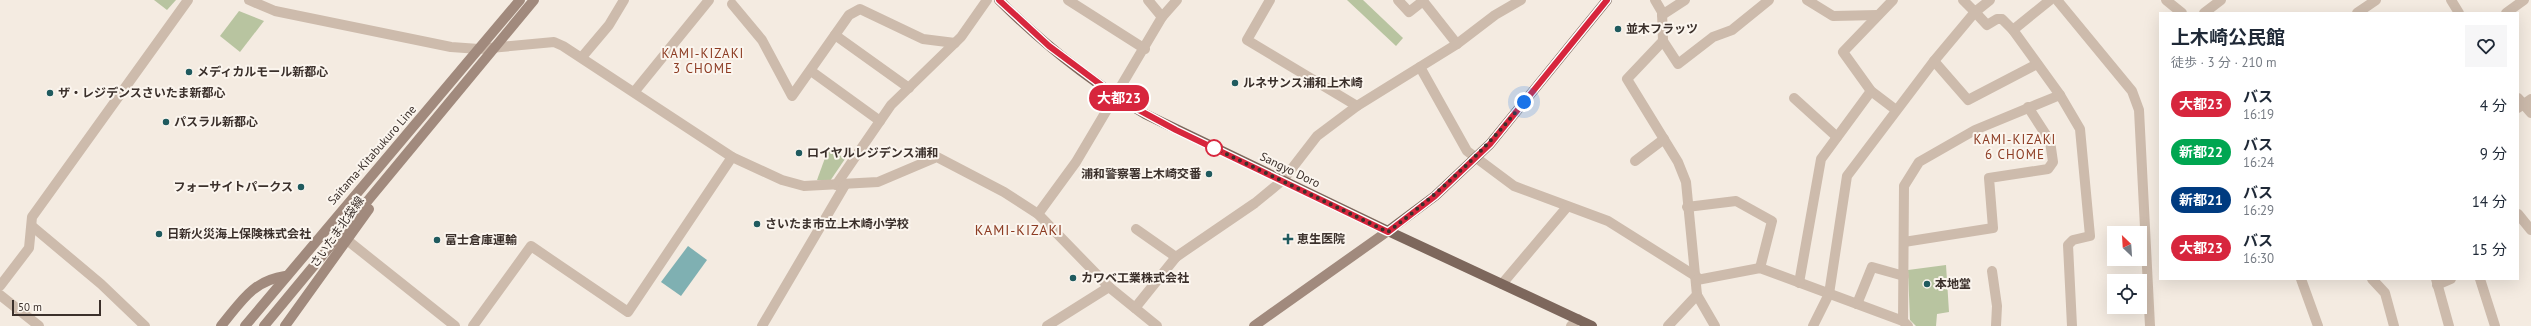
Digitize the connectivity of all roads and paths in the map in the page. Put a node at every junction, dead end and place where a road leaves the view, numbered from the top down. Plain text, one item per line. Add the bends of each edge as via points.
1 (188, 0) edge
2 (248, 0) edge
3 (520, 0) edge
4 (534, 0) edge
5 (624, 0) edge
6 (709, 0) edge
7 (987, 0) edge
8 (999, 0) edge
9 (1068, 0) edge
10 (1148, 0) edge
11 (1177, 0) edge
12 (1270, 0) edge
13 (1398, 0) edge
14 (1520, 0) edge
15 (1607, 0) edge
16 (1655, 0) edge
17 (1685, 0) edge
18 (1769, 0) edge
19 (1807, 0) edge
20 (1893, 0) edge
21 (1963, 0) edge
22 (1990, 0) edge
23 (2050, 0) edge
24 (2057, 0) edge
25 (2166, 0) edge
26 (2221, 0) edge
27 (2376, 0) edge
28 (2451, 0) edge
29 (2524, 0) edge
30 (732, 1) edge
31 (1975, 12) junction
32 (2181, 12) edge
33 (2205, 12) edge
34 (2359, 12) edge
35 (2458, 12) edge
36 (2507, 12) edge
37 (1878, 15) junction
38 (1662, 16) junction
39 (1162, 17) junction
40 (2013, 30) junction
41 (835, 35) junction
42 (1663, 41) junction
43 (955, 43) junction
44 (1457, 44) junction
45 (495, 48) junction
46 (480, 49) junction
47 (1145, 49) junction
48 (582, 57) junction
49 (1934, 61) junction
50 (2037, 64) junction
51 (1420, 67) junction
52 (811, 71) junction
53 (909, 88) junction
54 (635, 91) junction
55 (1871, 91) junction
56 (2060, 95) junction
57 (1114, 96) junction
58 (1794, 98) dead end
59 (2522, 102) edge
60 (1357, 106) junction
61 (2028, 107) junction
62 (1896, 110) junction
63 (2531, 113) edge
64 (880, 121) junction
65 (1837, 136) junction
66 (1664, 139) junction
67 (409, 154) junction
68 (732, 157) junction
69 (1475, 158) junction
70 (1635, 161) dead end
71 (1282, 180) junction
72 (841, 185) junction
73 (1567, 207) junction
74 (1687, 207) junction
75 (1038, 214) junction
76 (2519, 215) edge
77 (2529, 224) edge
78 (32, 227) junction
79 (1136, 229) dead end
80 (1388, 232) junction
81 (347, 240) junction
82 (1904, 242) junction
83 (1176, 257) junction
84 (1760, 268) junction
85 (1992, 272) dead end
86 (285, 276) junction
87 (1904, 276) junction
88 (1697, 279) junction
89 (2301, 280) edge
90 (2373, 280) edge
91 (2446, 280) edge
92 (2480, 280) edge
93 (2436, 282) edge
94 (1799, 283) junction
95 (1502, 284) junction
96 (0, 286) edge
97 (1109, 287) junction
98 (1829, 294) junction
99 (0, 295) edge
100 (1697, 295) junction
101 (1858, 304) junction
102 (1135, 308) junction
103 (1574, 323) edge
104 (1905, 324) edge
105 (39, 326) edge
106 (144, 326) edge
107 (221, 326) edge
108 (245, 326) edge
109 (264, 326) edge
110 (285, 326) edge
111 (456, 326) edge
112 (473, 326) edge
113 (762, 326) edge
114 (1047, 326) edge
115 (1157, 326) edge
116 (1254, 326) edge
117 (1592, 326) edge
118 (1668, 326) edge
119 (1715, 326) edge
120 (1813, 326) edge
121 (1996, 326) edge
122 (2072, 326) edge
123 (2150, 326) edge
124 (2318, 326) edge
125 (2394, 326) edge
126 (2449, 326) edge
127 (2495, 326) edge

1 - 78 street via 32,217
2 - 46 street via 276,11 451,47
3 - 46 main road, Saitama-Kitabukuro Line
4 - 45 main road
5 - 48 street via 609,25
6 - 54 street
7 - 43 street
8 - 57 main road, Sangyo Doro via 1049,46
9 - 47 street
10 - 39 street
11 - 39 street
12 - 60 street via 1247,40
13 - 44 street via 1409,12 1423,1
14 - 44 street via 1495,15
15 - 69 main road via 1515,114
16 - 38 street
17 - 38 street
18 - 42 street via 1732,30 1713,37 1678,64
19 - 37 street via 1833,16
20 - 37 street
21 - 31 street
22 - 31 street
23 - 40 street
24 - 123 street via 2132,91 2139,110
25 - 32 street
26 - 33 street
27 - 34 street
28 - 35 street
29 - 36 street
30 - 52 street via 762,40 792,96
31 - 40 street via 1986,26 1997,19 2002,19
31 - 49 street
37 - 55 street via 1843,52
38 - 42 street
39 - 47 street
40 - 50 street
41 - 43 street via 849,15 860,9 923,39
41 - 52 street
41 - 53 street
42 - 66 street via 1627,79
43 - 53 street
44 - 51 street
45 - 46 street
45 - 48 street via 554,42
45 - 67 main road
46 - 86 main road, Saitama-Kitabukuro Line
47 - 57 street
48 - 54 street
49 - 50 street via 1968,100
49 - 62 street
50 - 56 street
51 - 60 street
51 - 69 street via 1466,151
52 - 64 street
53 - 64 street via 891,105
54 - 68 street
55 - 62 street
55 - 65 street
56 - 61 street
56 - 122 street via 2080,129 2090,236 2073,240 2068,245
57 - 71 main road, Sangyo Doro via 1176,130
57 - 75 street via 1076,162
58 - 65 street
59 - 63 street
60 - 71 street via 1317,136
61 - 82 street via 1975,130 1919,162 1904,186
61 - 82 street via 2050,141 2053,162 2048,169 1989,178 1993,228
62 - 98 street via 1847,176
64 - 72 street
65 - 94 street via 1821,159
66 - 70 street
66 - 74 street via 1686,182
67 - 81 main road, さいたま北袋線
67 - 109 main road
68 - 72 street via 782,180 804,186
68 - 112 street via 628,312 531,246
69 - 73 street via 1514,186
69 - 80 main road via 1435,196
71 - 80 main road, Sangyo Doro
71 - 83 street via 1255,203
72 - 75 street via 878,182 936,157 1004,192
72 - 113 street
73 - 88 street via 1608,221
73 - 95 street
74 - 84 street via 1736,201 1772,220
74 - 88 street
75 - 97 street
76 - 77 street
78 - 96 street via 29,248
78 - 106 street via 101,284
79 - 83 street
80 - 95 main road, Sangyo Doro
80 - 116 main road
81 - 110 main road, さいたま北袋線
81 - 111 street
82 - 87 street
83 - 102 street
84 - 88 street
84 - 94 street
85 - 121 street via 1997,306
86 - 107 main road via 269,278 258,285
86 - 108 main road, Saitama-Kitabukuro Line
87 - 101 street via 1872,267
87 - 104 street
88 - 100 street
89 - 124 street
90 - 125 street via 2385,293
91 - 93 street
92 - 127 street
93 - 126 street
94 - 98 street
95 - 103 main road, Sangyo Doro
97 - 102 street
97 - 114 street
98 - 101 street
98 - 120 street
99 - 105 street
100 - 118 street
100 - 119 street
101 - 104 street
102 - 115 street
103 - 117 main road, Sangyo Doro

